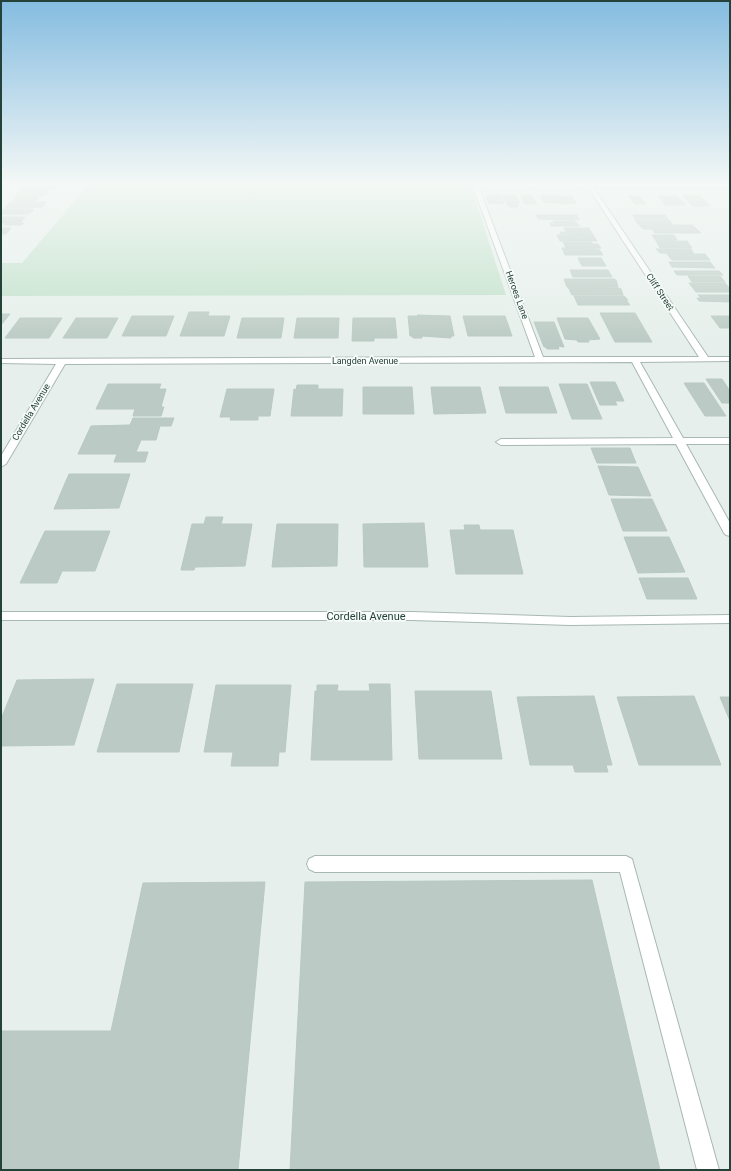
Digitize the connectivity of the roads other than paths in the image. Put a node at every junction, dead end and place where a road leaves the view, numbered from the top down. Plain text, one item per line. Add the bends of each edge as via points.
1 (496, 238) edge
2 (624, 238) edge
3 (704, 359) junction
4 (730, 359) edge
5 (540, 360) junction
6 (635, 360) junction
7 (1, 361) edge
8 (62, 362) junction
9 (730, 441) edge
10 (501, 442) dead end
11 (680, 442) junction
12 (1, 464) edge
13 (730, 533) edge
14 (1, 616) edge
15 (730, 619) edge
16 (315, 864) dead end
17 (708, 1170) edge

1 - 5 street, Heroes Lane
2 - 3 street, Cliff Street
3 - 4 street, Langden Avenue
3 - 6 street, Langden Avenue
5 - 6 street, Langden Avenue
5 - 8 street, Langden Avenue
6 - 11 street
7 - 8 street, Langden Avenue
8 - 12 street, Cordella Avenue
9 - 11 street
10 - 11 street
11 - 13 street
14 - 15 street, Cordella Avenue via 412,616 570,621
16 - 17 street via 626,864

